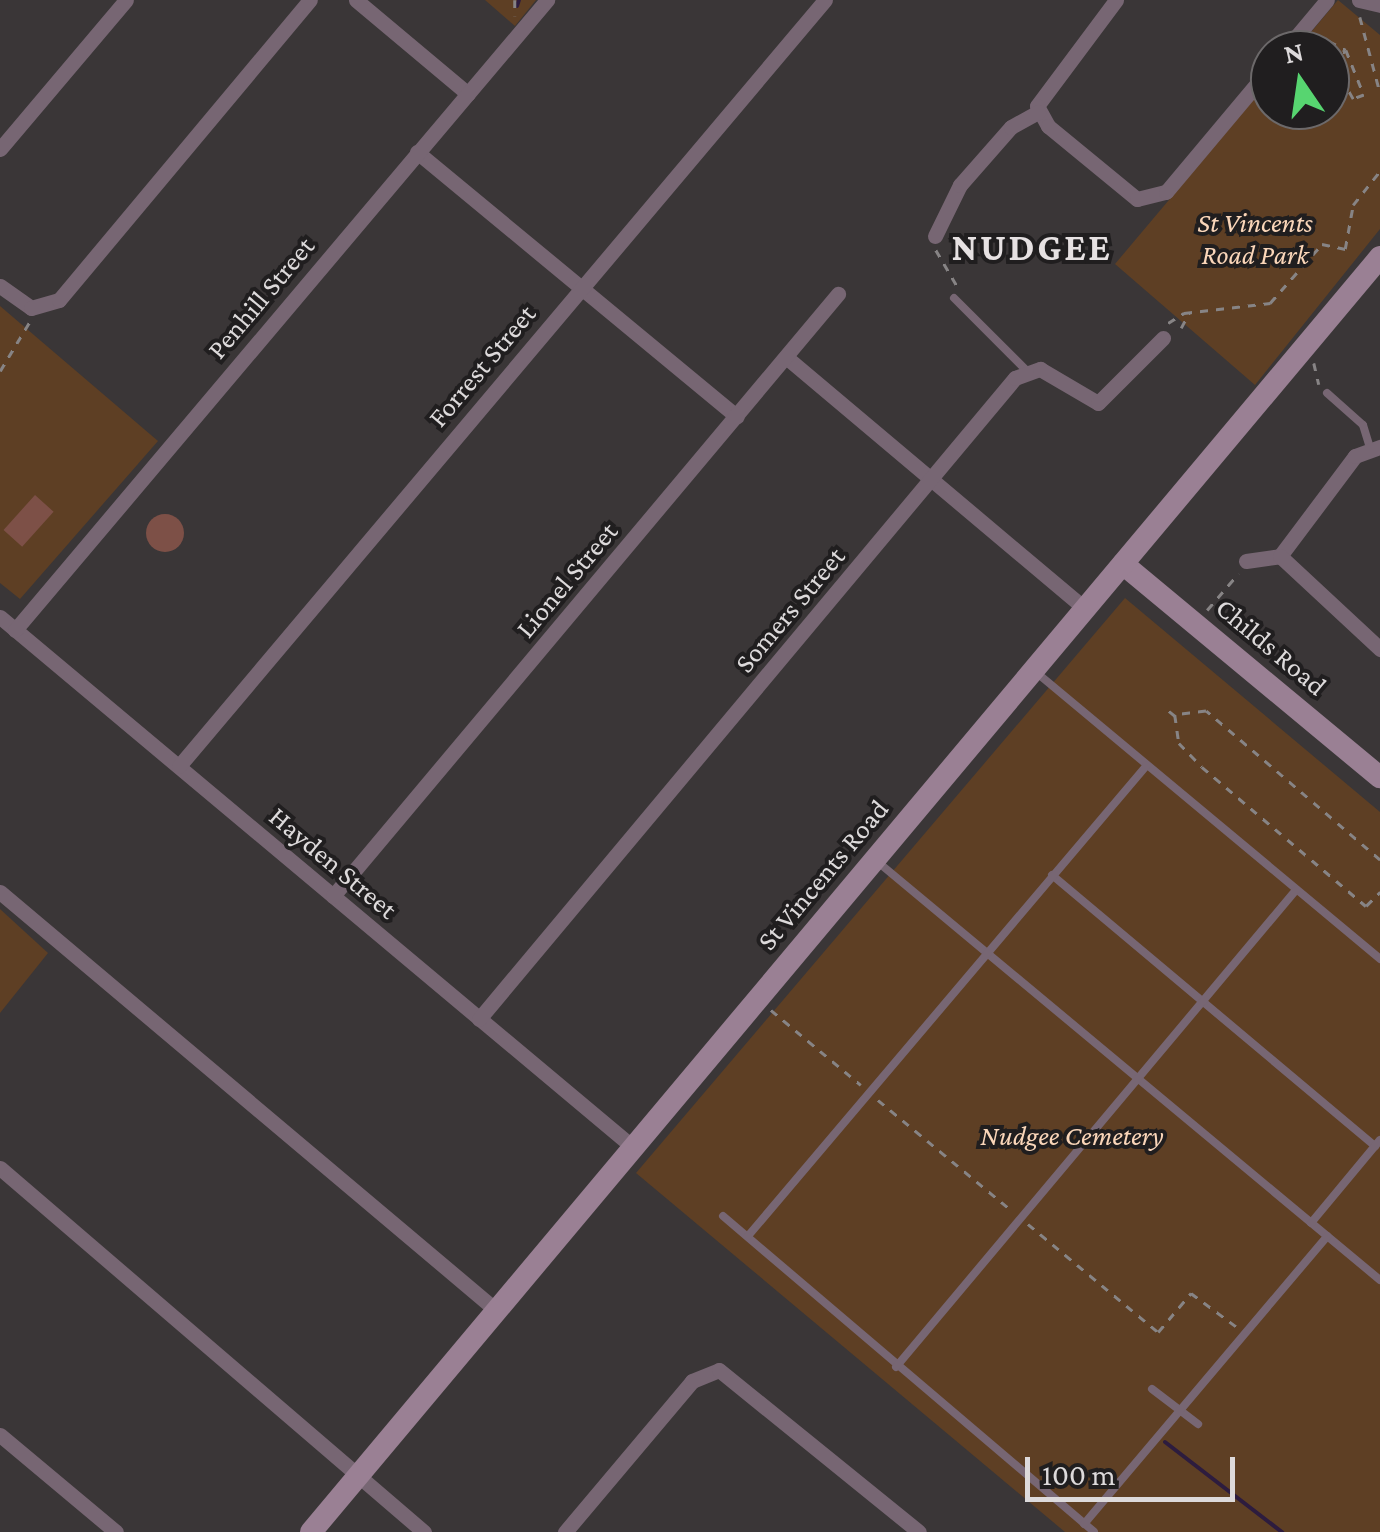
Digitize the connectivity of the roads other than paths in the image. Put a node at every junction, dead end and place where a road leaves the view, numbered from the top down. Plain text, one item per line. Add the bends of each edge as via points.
1 (126, 0) edge
2 (310, 0) edge
3 (356, 0) edge
4 (547, 0) edge
5 (825, 0) edge
6 (1116, 0) edge
7 (1327, 0) edge
8 (1302, 30) edge
9 (1250, 90) edge
10 (468, 94) junction
11 (1038, 112) junction
12 (0, 150) edge
13 (417, 152) junction
14 (935, 236) road end
15 (1369, 259) edge
16 (0, 286) edge
17 (581, 288) junction
18 (838, 294) dead end
19 (954, 298) dead end
20 (1163, 338) road end
21 (786, 356) junction
22 (1026, 370) junction
23 (1327, 392) road end
24 (737, 416) junction
25 (1375, 448) edge
26 (932, 479) junction
27 (1280, 556) junction
28 (1246, 560) road end
29 (1124, 564) junction
30 (1085, 609) junction
31 (0, 617) edge
32 (16, 630) junction
33 (1380, 649) edge
34 (1034, 670) junction
35 (1147, 765) junction
36 (179, 766) junction
37 (1380, 777) edge
38 (875, 860) junction
39 (1052, 875) junction
40 (1296, 890) junction
41 (0, 892) edge
42 (332, 896) junction
43 (986, 952) junction
44 (1380, 960) edge
45 (1203, 1002) junction
46 (479, 1019) junction
47 (1138, 1079) junction
48 (1378, 1143) edge
49 (634, 1148) junction
50 (0, 1168) edge
51 (723, 1216) dead end
52 (1312, 1223) junction
53 (748, 1236) junction
54 (1327, 1236) junction
55 (1380, 1280) edge
56 (497, 1311) junction
57 (896, 1367) junction
58 (1152, 1389) dead end
59 (1180, 1410) junction
60 (1198, 1424) dead end
61 (0, 1435) edge
62 (360, 1474) junction
63 (1084, 1524) junction
64 (116, 1532) edge
65 (311, 1532) edge
66 (424, 1532) edge
67 (565, 1532) edge
68 (920, 1532) edge
69 (1094, 1532) edge

1 - 12 street
2 - 16 street via 59,300 36,308
3 - 10 street
4 - 10 street, Penhill Street
5 - 17 street, Forrest Street
6 - 11 street via 1043,87
7 - 8 street
9 - 11 street via 1149,201 1132,196
10 - 13 street, Penhill Street
11 - 14 street via 1011,127 960,185
13 - 17 street
13 - 32 street, Penhill Street
15 - 29 main road, St Vincents Road
17 - 24 street
17 - 36 street, Forrest Street
18 - 21 street, Lionel Street
19 - 22 lane
20 - 22 street via 1098,403
21 - 24 street, Lionel Street
21 - 26 street
22 - 26 street, Somers Street
23 - 25 lane via 1363,425
24 - 42 street, Lionel Street
25 - 27 street
26 - 30 street
26 - 46 street, Somers Street
27 - 28 street
27 - 33 street
29 - 30 main road, St Vincents Road
29 - 37 main road, Childs Road
30 - 34 main road, St Vincents Road
31 - 32 street, Hayden Street
32 - 36 street, Hayden Street
34 - 35 lane
34 - 38 main road, St Vincents Road
35 - 39 lane
35 - 40 lane
36 - 42 street, Hayden Street
38 - 43 lane
38 - 49 main road, St Vincents Road
39 - 43 lane
39 - 45 lane
40 - 44 lane
40 - 45 lane
41 - 56 street
42 - 46 street, Hayden Street
43 - 47 lane
43 - 53 lane
45 - 47 lane
45 - 48 lane
46 - 49 street, Hayden Street
47 - 52 lane
47 - 57 lane
48 - 52 lane
49 - 56 main road, St Vincents Road
50 - 62 street
51 - 53 lane
52 - 54 lane
53 - 57 lane
54 - 55 lane
54 - 59 lane
56 - 62 main road, St Vincents Road
57 - 63 lane
58 - 59 lane
59 - 60 lane
59 - 63 lane
61 - 64 street
62 - 65 main road, St Vincents Road
62 - 66 street
63 - 69 lane
67 - 68 street via 692,1381 719,1370

